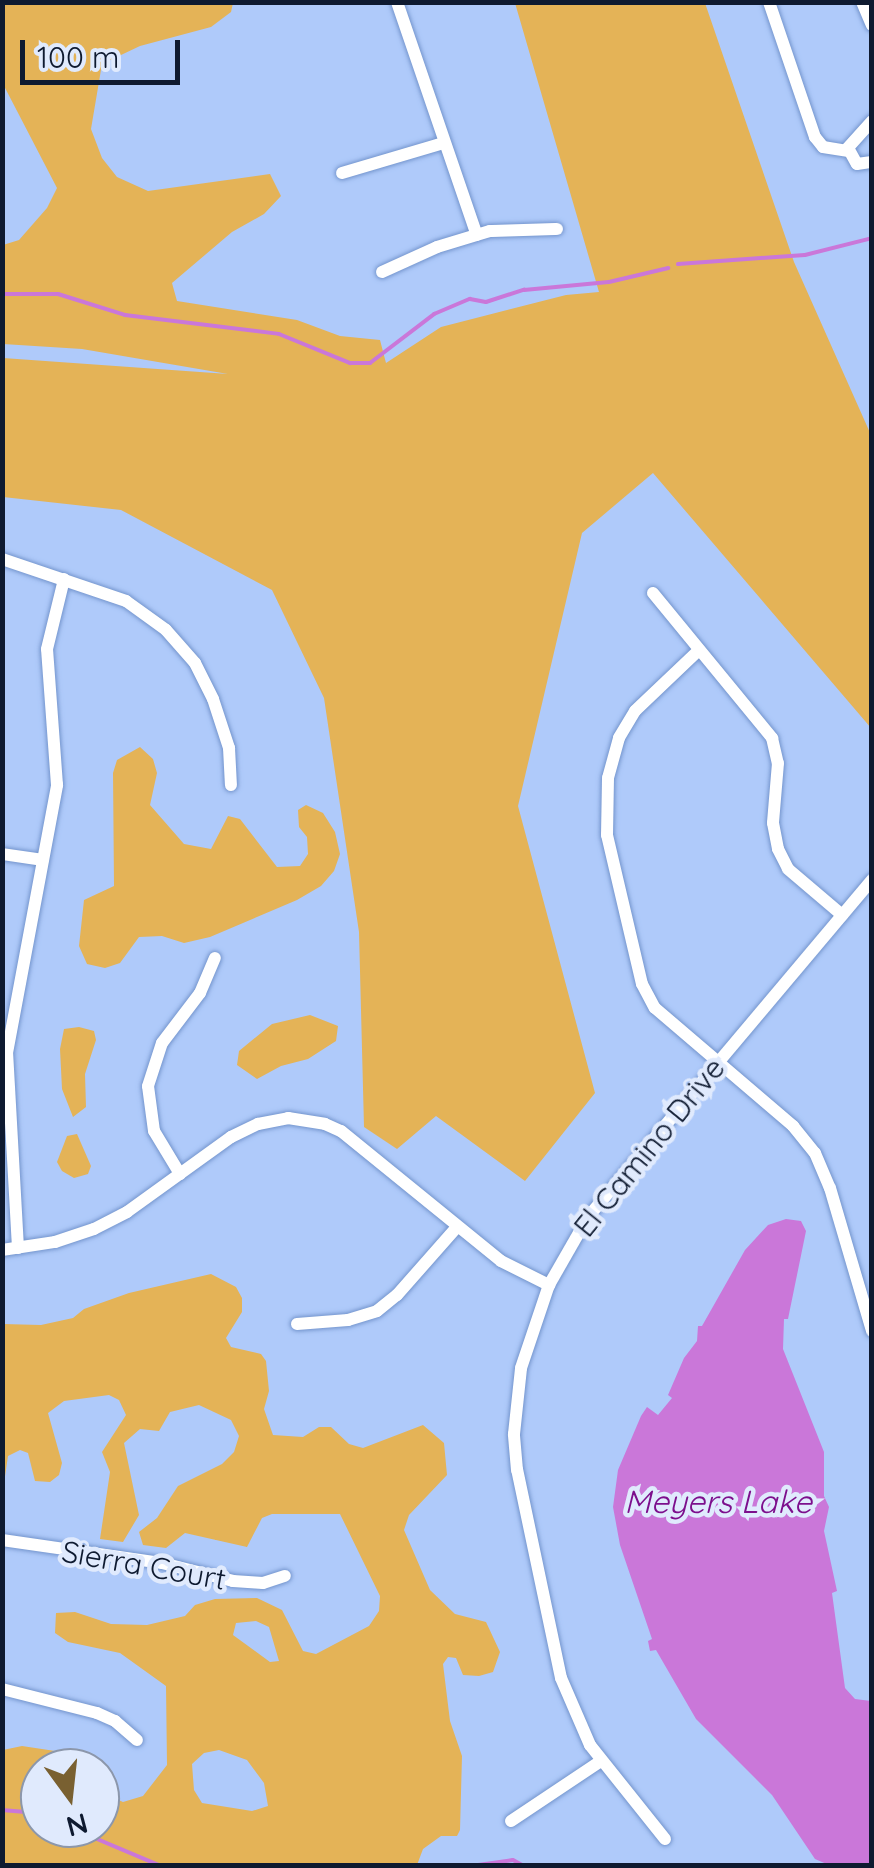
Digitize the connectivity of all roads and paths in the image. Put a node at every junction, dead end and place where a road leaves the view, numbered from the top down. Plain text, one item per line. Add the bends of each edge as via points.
1 (396, 2) edge
2 (769, 2) edge
3 (862, 2) edge
4 (872, 24) edge
5 (871, 124) edge
6 (443, 143) junction
7 (849, 151) junction
8 (872, 162) edge
9 (342, 173) dead end
10 (557, 229) dead end
11 (476, 235) junction
12 (382, 272) dead end
13 (2, 559) edge
14 (64, 579) junction
15 (652, 594) dead end
16 (700, 650) junction
17 (231, 785) dead end
18 (2, 854) edge
19 (42, 860) junction
20 (872, 880) edge
21 (842, 915) junction
22 (215, 958) dead end
23 (718, 1062) junction
24 (180, 1174) junction
25 (456, 1226) junction
26 (18, 1248) junction
27 (2, 1250) edge
28 (549, 1285) junction
29 (297, 1324) dead end
30 (871, 1331) edge
31 (2, 1540) edge
32 (286, 1576) dead end
33 (2, 1689) edge
34 (137, 1740) dead end
35 (601, 1760) junction
36 (511, 1821) dead end
37 (665, 1838) dead end

1 - 6 street
2 - 7 street via 815,137
3 - 4 street
5 - 7 street
6 - 9 street
6 - 11 street
7 - 8 street via 857,164
10 - 11 street
11 - 12 street
13 - 14 street
14 - 17 street via 134,606 184,650 213,700 229,748
14 - 19 street via 47,649 58,774
15 - 16 street
16 - 21 street via 776,747 774,832 784,862
16 - 23 street via 629,719 608,778 606,822 644,992
18 - 19 street
19 - 26 street via 7,1053
20 - 21 street, El Camino Drive
21 - 23 street, El Camino Drive
22 - 24 street via 200,994 162,1042 151,1068 151,1124
23 - 28 street, El Camino Drive via 588,1217
23 - 30 street via 793,1126 815,1154
24 - 25 street via 249,1127 307,1120 350,1138
24 - 26 street via 94,1229
25 - 28 street via 501,1261
25 - 29 street via 378,1310
26 - 27 street
28 - 35 street, El Camino Drive via 519,1380 517,1470 561,1678
31 - 32 street, Sierra Court via 162,1563 233,1582
33 - 34 street via 97,1713
35 - 36 street
35 - 37 street, El Camino Drive

